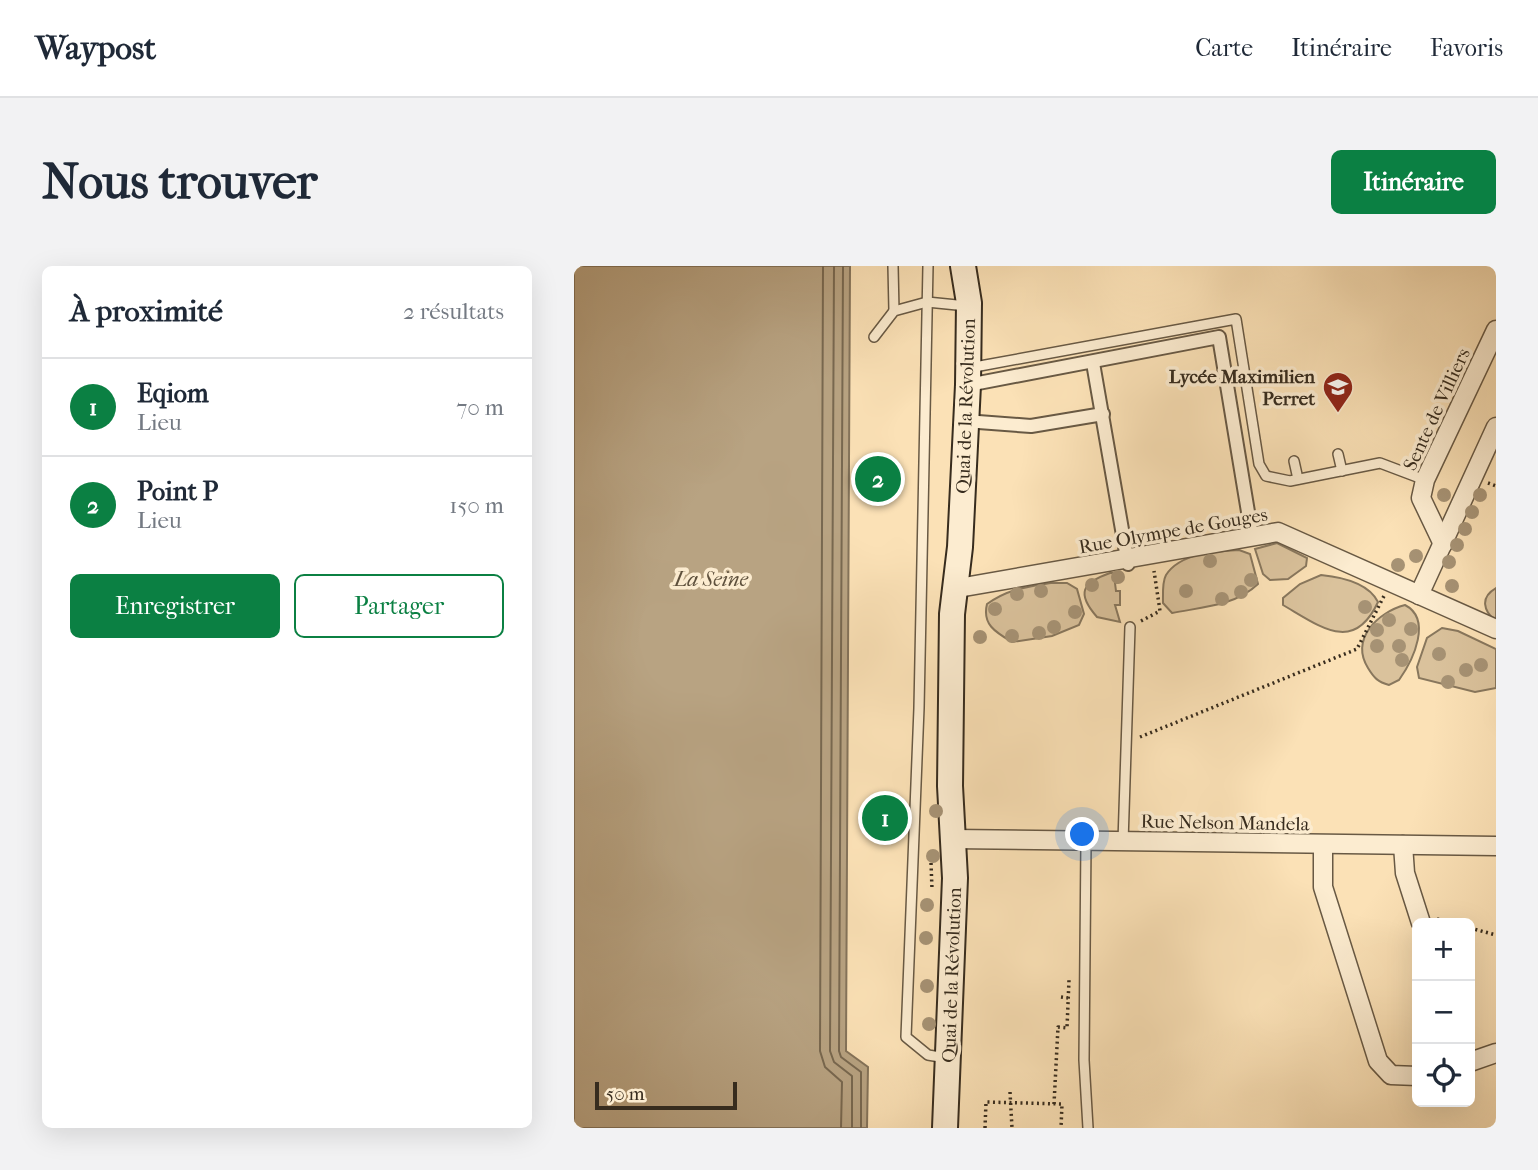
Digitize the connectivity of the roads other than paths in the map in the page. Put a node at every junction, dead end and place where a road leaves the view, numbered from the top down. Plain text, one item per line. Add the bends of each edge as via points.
1 (893, 266) edge
2 (928, 266) edge
3 (963, 266) edge
4 (975, 266) edge
5 (927, 302) junction
6 (969, 305) junction
7 (894, 311) junction
8 (1496, 330) edge
9 (874, 337) dead end
10 (1093, 363) junction
11 (968, 377) junction
12 (1102, 414) junction
13 (965, 421) junction
14 (1496, 427) edge
15 (1338, 454) dead end
16 (1294, 461) dead end
17 (1342, 471) junction
18 (1298, 479) junction
19 (1425, 480) junction
20 (1252, 536) junction
21 (1443, 544) junction
22 (961, 547) junction
23 (1128, 562) junction
24 (964, 587) junction
25 (1419, 595) junction
26 (1130, 627) road end
27 (1496, 629) edge
28 (953, 831) junction
29 (1086, 842) junction
30 (1123, 842) junction
31 (1323, 845) junction
32 (1403, 845) junction
33 (1496, 846) edge
34 (1425, 918) edge
35 (1496, 1053) edge
36 (948, 1058) junction
37 (1475, 1060) edge
38 (1412, 1076) edge
39 (945, 1128) edge
40 (1087, 1128) edge

1 - 7 lane
2 - 5 lane
3 - 6 main road, Quai de la Révolution
4 - 6 main road
5 - 6 lane
5 - 7 lane
5 - 36 lane via 919,708 906,1037 928,1055
6 - 11 main road, Quai de la Révolution
7 - 9 lane
8 - 19 street, Sente de Villiers
10 - 11 street
10 - 12 street
10 - 20 street via 1219,337
11 - 13 main road, Quai de la Révolution
11 - 18 lane via 995,365 1236,319 1259,464 1266,476
12 - 13 street via 1031,426
12 - 23 street
13 - 22 main road, Quai de la Révolution
14 - 21 street
15 - 17 lane
16 - 18 lane
17 - 18 lane
17 - 19 lane via 1380,463
19 - 21 street, Sente de Villiers via 1422,498
20 - 23 street, Rue Olympe de Gouges
20 - 25 street, Rue Olympe de Gouges via 1278,532
21 - 25 street
22 - 24 main road, Quai de la Révolution
22 - 28 main road, Quai de la Révolution via 953,614
23 - 24 street, Rue Olympe de Gouges
24 - 28 main road, Quai de la Révolution via 962,786
25 - 27 street, Rue Olympe de Gouges
26 - 30 lane
28 - 29 street, Rue Nelson Mandela
28 - 36 main road, Quai de la Révolution
29 - 30 street, Rue Nelson Mandela
29 - 40 lane
30 - 31 street, Rue Nelson Mandela
31 - 32 street, Rue Nelson Mandela
31 - 38 street via 1323,887 1378,1061 1391,1074
32 - 33 street, Rue Nelson Mandela
32 - 34 street via 1405,873
35 - 37 street
36 - 39 main road, Quai de la Révolution

